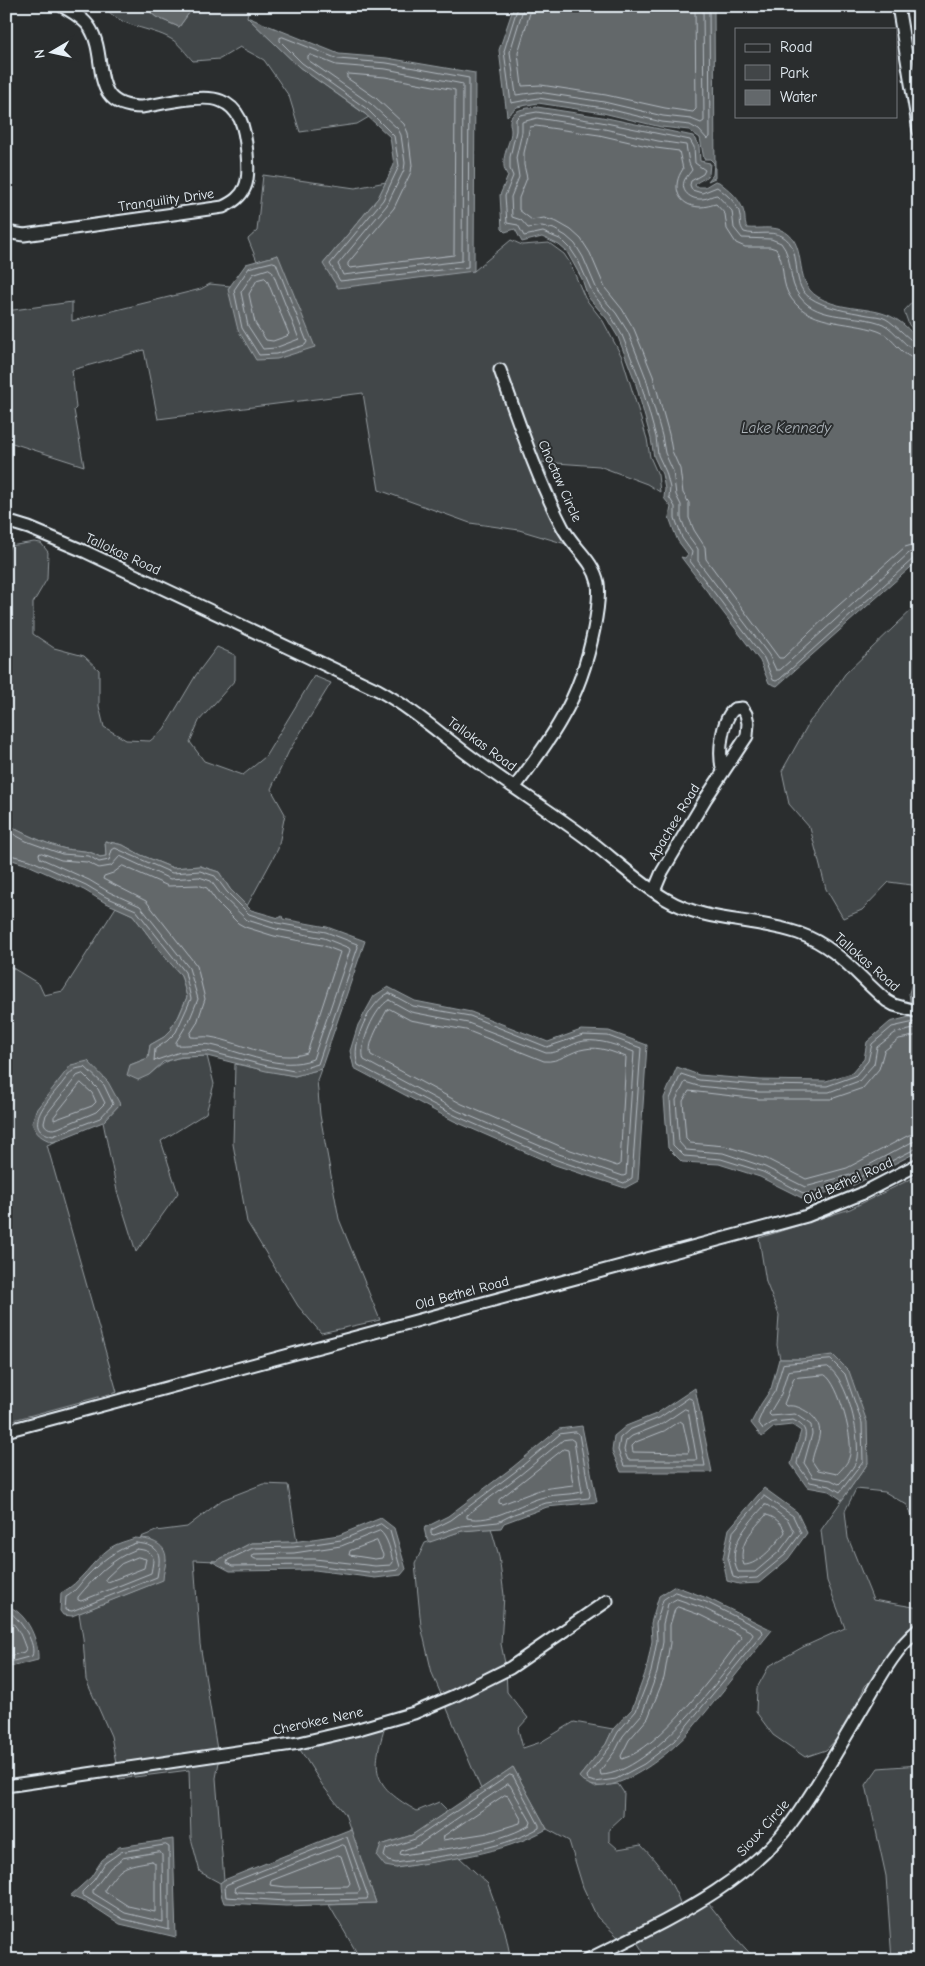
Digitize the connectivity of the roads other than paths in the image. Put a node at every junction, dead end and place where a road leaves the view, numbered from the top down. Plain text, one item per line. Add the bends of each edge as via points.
1 (62, 6) edge
2 (898, 6) edge
3 (919, 131) edge
4 (6, 232) edge
5 (500, 370) dead end
6 (6, 520) edge
7 (724, 771) junction
8 (515, 787) junction
9 (654, 891) junction
10 (919, 1012) edge
11 (919, 1164) edge
12 (6, 1431) edge
13 (607, 1601) dead end
14 (919, 1629) edge
15 (6, 1786) edge
16 (587, 1960) edge

1 - 4 street, Tranquility Drive via 91,29 101,80 117,101 142,107 214,98 230,106 242,126 248,177 238,198 217,208 24,235
2 - 3 street
5 - 8 street, Choctaw Circle via 540,481 563,529 595,573 598,594 584,669 569,704
6 - 8 street, Tallokas Road via 86,552 378,690 405,706
7 - 7 street, Apachee Road via 720,757 727,716 734,708 742,708 748,723 747,736
7 - 9 street, Apachee Road via 662,872
8 - 9 street, Tallokas Road
9 - 10 street, Tallokas Road via 698,913 787,930 812,939 843,958 887,1001
11 - 12 street, Old Bethel Road via 853,1198 807,1216
13 - 15 street, Cherokee Nene via 510,1668 414,1713 299,1743
14 - 16 street, Sioux Circle via 887,1666 800,1812 768,1850 705,1898

